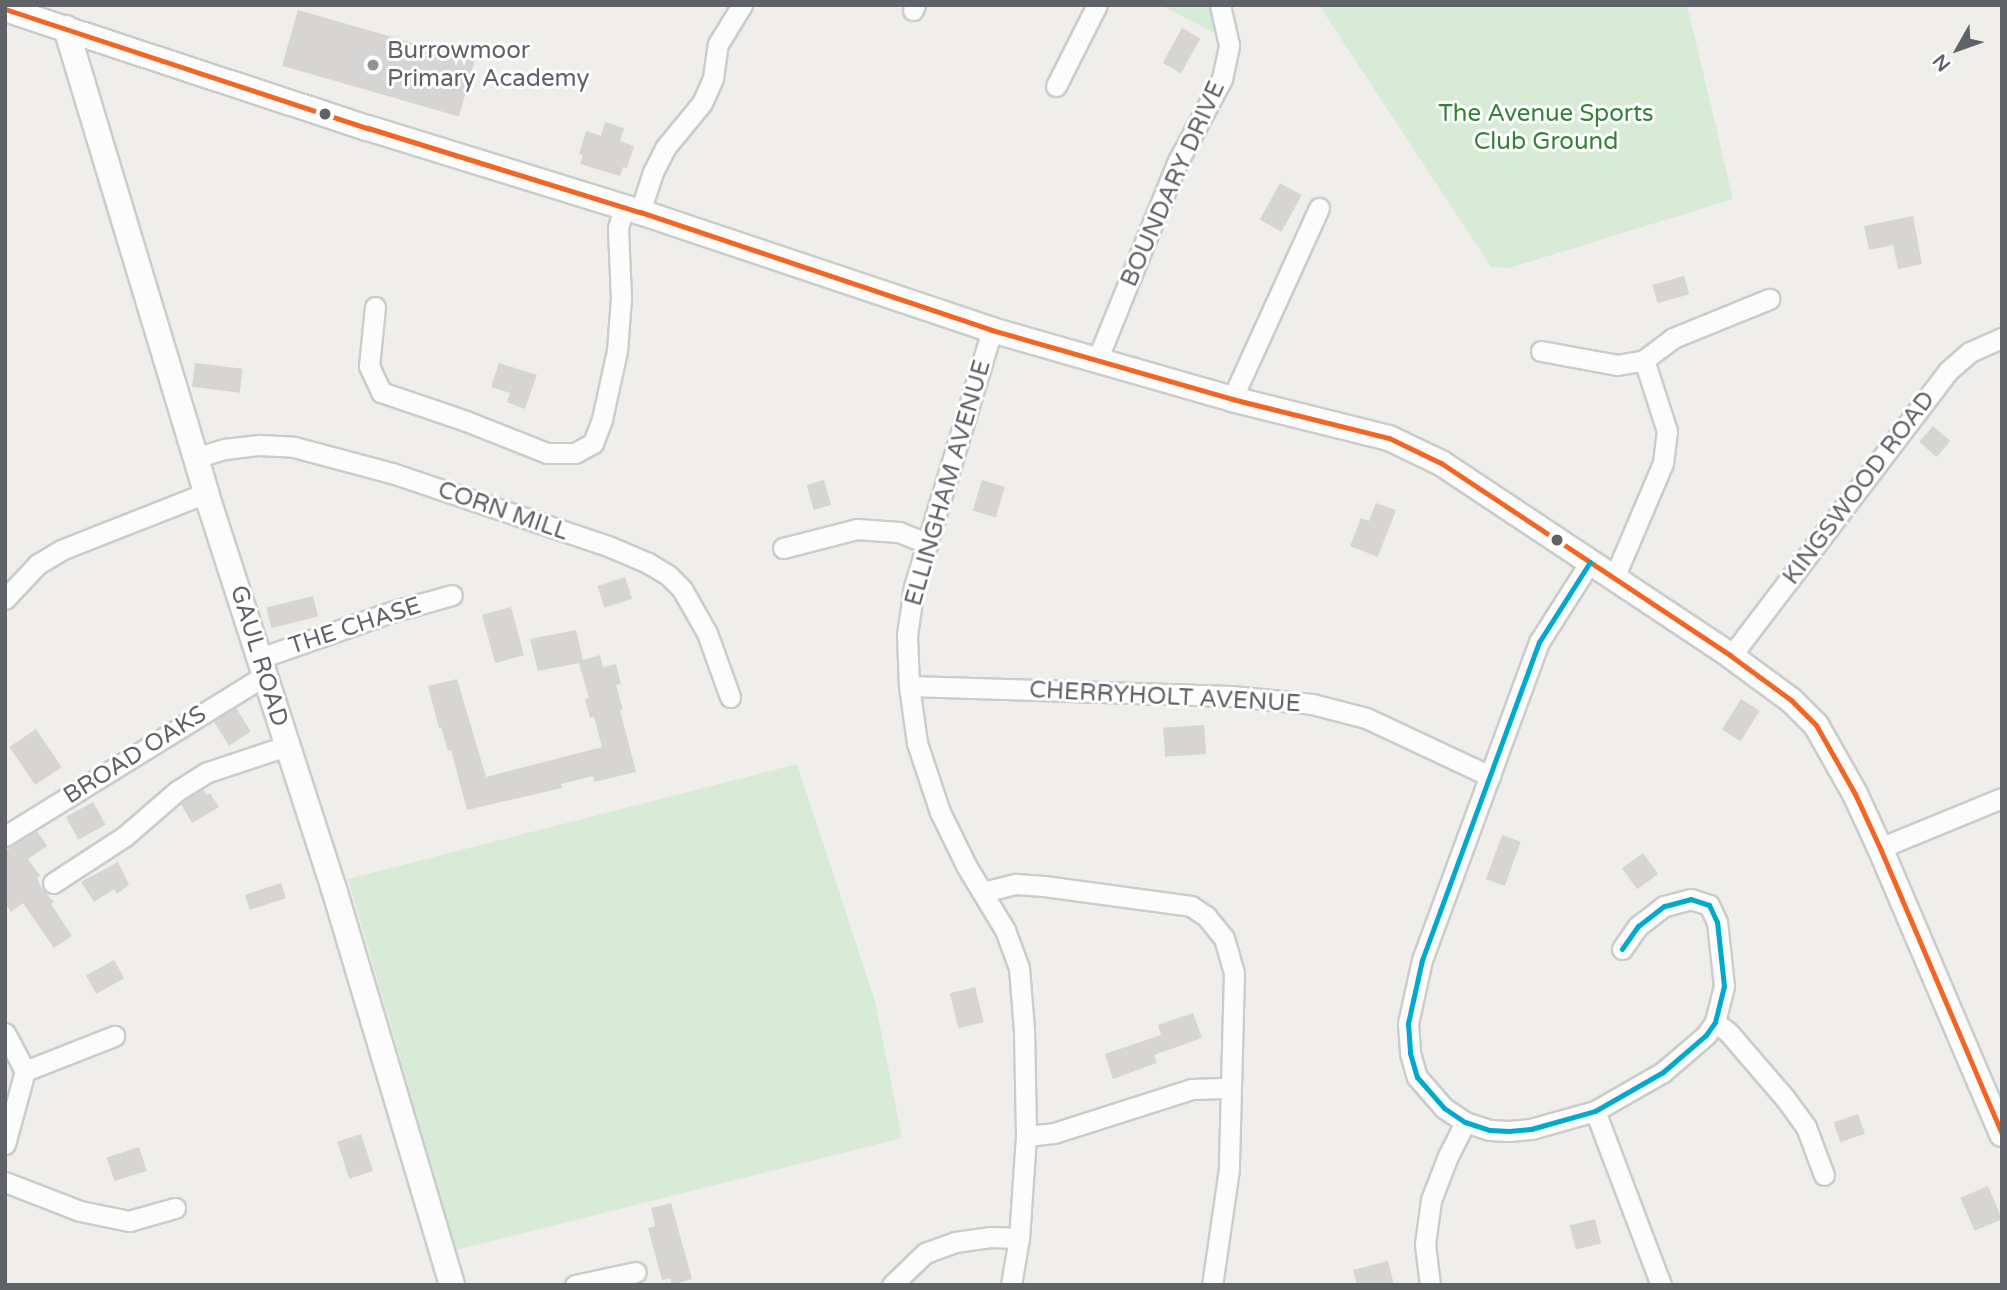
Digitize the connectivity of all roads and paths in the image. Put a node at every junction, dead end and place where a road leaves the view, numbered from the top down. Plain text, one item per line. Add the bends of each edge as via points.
1 (742, 5) edge
2 (1097, 5) edge
3 (1220, 5) edge
4 (5, 9) edge
5 (66, 28) junction
6 (1056, 86) dead end
7 (1319, 208) dead end
8 (632, 210) junction
9 (1769, 299) dead end
10 (375, 307) dead end
11 (992, 330) junction
12 (2002, 338) edge
13 (1541, 351) dead end
14 (1097, 360) junction
15 (1644, 360) junction
16 (1233, 400) junction
17 (198, 457) junction
18 (206, 493) junction
19 (928, 544) junction
20 (783, 548) dead end
21 (1590, 562) junction
22 (1615, 578) junction
23 (452, 595) dead end
24 (5, 599) edge
25 (1731, 656) junction
26 (263, 666) junction
27 (909, 686) junction
28 (730, 697) dead end
29 (286, 746) junction
30 (1490, 776) junction
31 (2002, 798) edge
32 (5, 836) edge
33 (1880, 848) junction
34 (53, 883) dead end
35 (983, 892) junction
36 (1622, 949) dead end
37 (1715, 1022) junction
38 (5, 1032) edge
39 (114, 1036) dead end
40 (25, 1071) junction
41 (1230, 1088) junction
42 (1595, 1111) junction
43 (1465, 1122) junction
44 (2002, 1134) edge
45 (1026, 1136) junction
46 (5, 1144) edge
47 (1824, 1175) dead end
48 (5, 1182) edge
49 (175, 1208) dead end
50 (1019, 1238) junction
51 (636, 1272) dead end
52 (452, 1285) edge
53 (575, 1285) edge
54 (892, 1285) edge
55 (1011, 1285) edge
56 (1212, 1285) edge
57 (1430, 1285) edge
58 (1661, 1285) edge

1 - 8 street via 718,44 713,78 702,103 665,148
2 - 6 street
3 - 14 street, BOUNDARY DRIVE via 1229,46 1222,79 1178,161
4 - 5 street
5 - 8 street
5 - 17 street, GAUL ROAD
7 - 16 street
8 - 10 street via 618,228 621,298 617,351 602,419 593,443 575,453 547,453 382,392 369,366
8 - 11 street
9 - 15 street via 1673,338
11 - 14 street
11 - 19 street, ELLINGHAM AVENUE
12 - 25 street, KINGSWOOD ROAD via 1970,352 1948,371
13 - 15 street via 1617,365
14 - 16 street
15 - 22 street via 1667,431 1666,442 1663,463
16 - 21 street via 1390,438 1441,463
17 - 18 street, GAUL ROAD
17 - 28 street, CORN MILL via 225,449 294,447 392,473 648,563 682,590 707,633
18 - 24 street via 61,551 38,564
18 - 26 street, GAUL ROAD
19 - 20 street via 899,532 858,529
19 - 27 street, ELLINGHAM AVENUE via 914,587 907,635
21 - 22 street
21 - 30 street via 1539,642
22 - 25 street
23 - 26 street, THE CHASE via 391,612
25 - 33 street via 1791,700 1816,725
26 - 29 street, GAUL ROAD
26 - 32 street, BROAD OAKS
27 - 30 street, CHERRYHOLT AVENUE via 1231,695 1312,704 1366,718
27 - 35 street, ELLINGHAM AVENUE via 917,743 940,812
29 - 34 street via 230,763 177,791 125,836
29 - 52 street, GAUL ROAD via 334,889
30 - 43 street via 1422,960 1408,1023 1417,1077 1444,1108
31 - 33 street
33 - 44 street
35 - 41 street via 1016,884 1044,886 1191,906 1206,916 1224,938 1234,972
35 - 45 street, ELLINGHAM AVENUE via 1005,930 1019,968
36 - 37 street via 1639,926 1664,906 1691,898 1709,905 1717,922 1724,986
37 - 42 street via 1663,1072
37 - 47 street via 1786,1098 1806,1127
38 - 40 street
39 - 40 street
40 - 46 street
41 - 45 street via 1192,1089 1054,1133
41 - 56 street via 1229,1169
42 - 43 street via 1509,1131
42 - 58 street
43 - 57 street via 1431,1200 1425,1244
45 - 50 street, ELLINGHAM AVENUE
48 - 49 street via 80,1211 128,1221
50 - 54 street via 955,1242 925,1253
50 - 55 street, ELLINGHAM AVENUE
51 - 53 street

